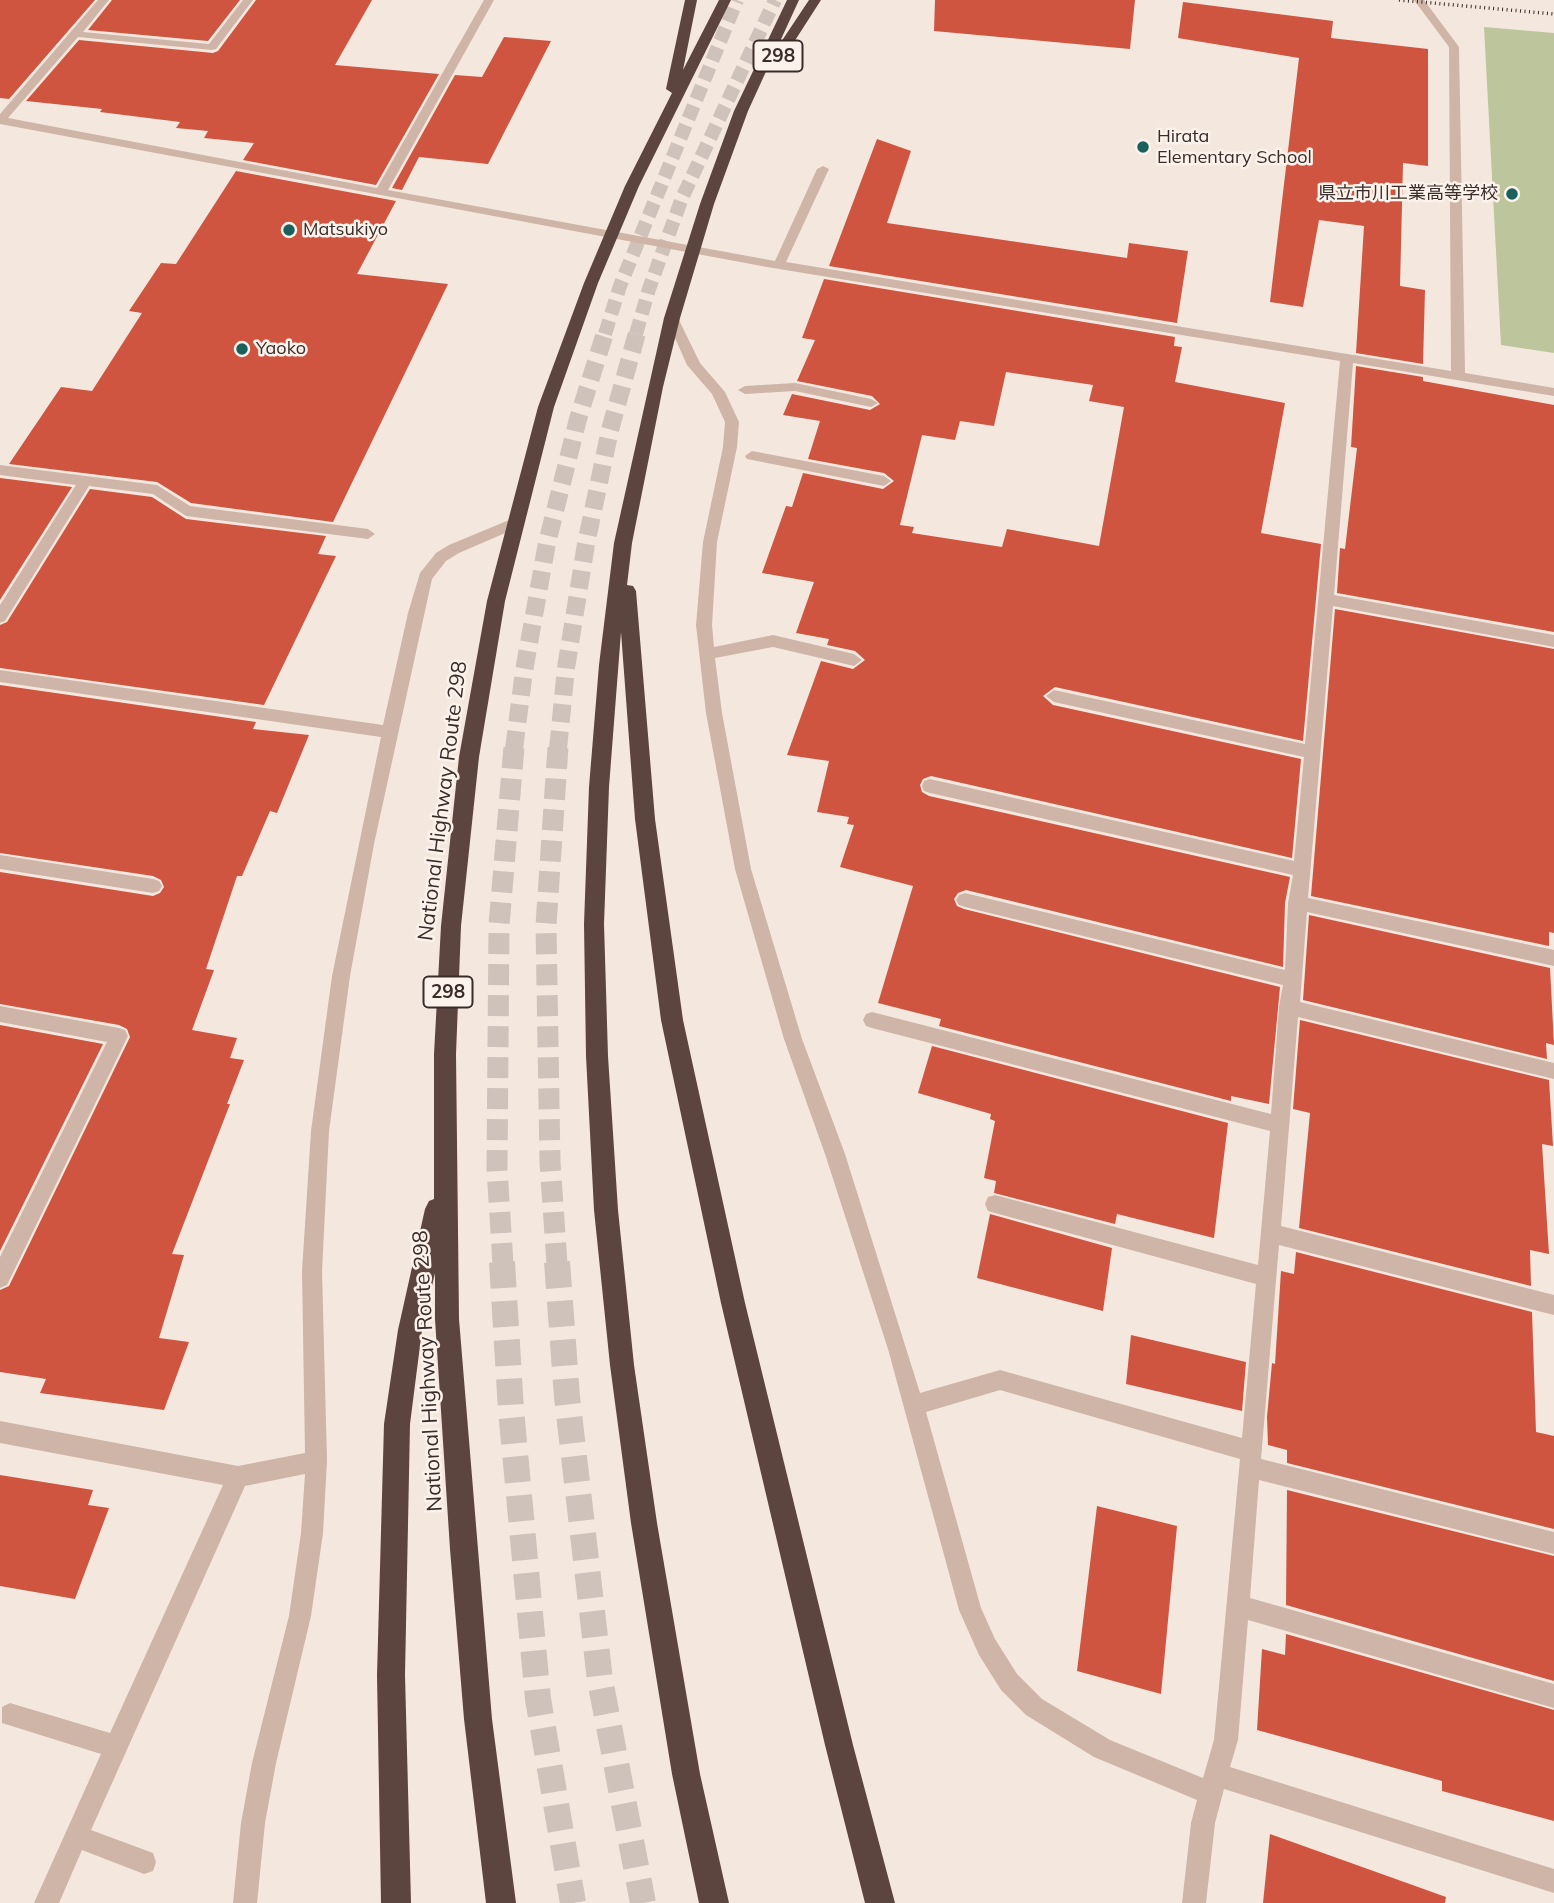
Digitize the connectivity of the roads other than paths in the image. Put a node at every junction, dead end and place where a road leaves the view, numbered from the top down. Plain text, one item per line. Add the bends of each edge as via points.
1 (104, 0) edge
2 (248, 0) edge
3 (489, 0) edge
4 (691, 0) edge
5 (725, 0) edge
6 (793, 0) edge
7 (816, 0) edge
8 (1419, 0) edge
9 (75, 34) junction
10 (741, 111) junction
11 (669, 112) junction
12 (0, 121) edge
13 (823, 169) dead end
14 (381, 192) junction
15 (611, 235) junction
16 (692, 249) junction
17 (779, 265) junction
18 (672, 318) junction
19 (1347, 357) junction
20 (1458, 375) junction
21 (746, 390) dead end
22 (1554, 392) edge
23 (871, 402) dead end
24 (752, 456) dead end
25 (0, 470) edge
26 (86, 480) junction
27 (884, 481) dead end
28 (514, 523) junction
29 (368, 534) dead end
30 (623, 543) junction
31 (1325, 599) junction
32 (0, 617) edge
33 (1554, 641) edge
34 (706, 654) junction
35 (854, 660) dead end
36 (0, 676) edge
37 (1054, 696) dead end
38 (389, 732) junction
39 (1311, 752) junction
40 (930, 786) dead end
41 (0, 862) edge
42 (1301, 870) junction
43 (153, 886) dead end
44 (965, 900) dead end
45 (1297, 903) junction
46 (1554, 958) edge
47 (1291, 979) junction
48 (1288, 1007) junction
49 (0, 1014) edge
50 (872, 1020) dead end
51 (1554, 1071) edge
52 (1278, 1124) junction
53 (444, 1175) junction
54 (995, 1204) dead end
55 (1269, 1233) junction
56 (1265, 1277) junction
57 (0, 1278) edge
58 (1554, 1305) edge
59 (914, 1405) junction
60 (0, 1432) edge
61 (1250, 1459) junction
62 (316, 1461) junction
63 (238, 1477) junction
64 (1554, 1543) edge
65 (1237, 1606) junction
66 (1554, 1696) edge
67 (10, 1715) dead end
68 (117, 1747) junction
69 (1213, 1784) junction
70 (76, 1836) junction
71 (144, 1862) dead end
72 (1554, 1881) edge
73 (46, 1903) edge
74 (246, 1903) edge
75 (396, 1903) edge
76 (501, 1903) edge
77 (714, 1903) edge
78 (880, 1903) edge
79 (1194, 1903) edge

1 - 9 street
2 - 9 street via 212,47
3 - 14 street
4 - 11 highway, 298
5 - 11 highway, National Highway Route 298 / 298
6 - 10 highway, 298
7 - 10 highway, 298
8 - 20 street via 1454,47
9 - 12 street
10 - 16 highway, 298
11 - 15 highway, National Highway Route 298 / 298
12 - 14 street
13 - 17 street
14 - 15 street
15 - 16 street
15 - 28 highway, National Highway Route 298 / 298 via 546,407
16 - 17 street
16 - 18 highway, 298
17 - 19 street
18 - 30 highway, 298
18 - 34 street via 694,365 718,392 732,422 706,569
19 - 20 street
19 - 31 street
20 - 22 street
21 - 23 street via 795,387
24 - 27 street
25 - 26 street
26 - 29 street via 157,491 186,512
26 - 32 street
28 - 38 street via 454,549 425,577
28 - 53 highway, National Highway Route 298 / 298 via 481,675 461,830 450,951
30 - 77 highway, 298 via 608,665 594,924 606,1210 644,1523 686,1774
30 - 78 highway via 645,819 672,1020 733,1303
31 - 33 street
31 - 39 street
34 - 35 street via 773,641
34 - 59 street via 743,869 760,934 868,1250
36 - 38 street
37 - 39 street
38 - 62 street via 341,976 320,1131 312,1271
39 - 42 street
40 - 42 street
41 - 43 street
42 - 45 street
44 - 47 street
45 - 46 street
45 - 47 street
47 - 48 street
48 - 51 street
48 - 52 street
49 - 57 street via 119,1036
50 - 52 street
52 - 55 street
53 - 75 highway via 410,1330 397,1424 391,1675
53 - 76 highway, National Highway Route 298 / 298 via 447,1319 463,1549
54 - 56 street
55 - 56 street
55 - 58 street
56 - 61 street
59 - 61 street via 1000,1380
59 - 69 street via 970,1610 1009,1682 1034,1707 1102,1749
60 - 63 street
61 - 64 street
61 - 65 street
62 - 63 street
62 - 74 street via 307,1575 264,1763
63 - 68 street
65 - 66 street
65 - 69 street via 1226,1740
67 - 68 street
68 - 70 street
69 - 72 street
69 - 79 street via 1203,1823
70 - 71 street
70 - 73 street

